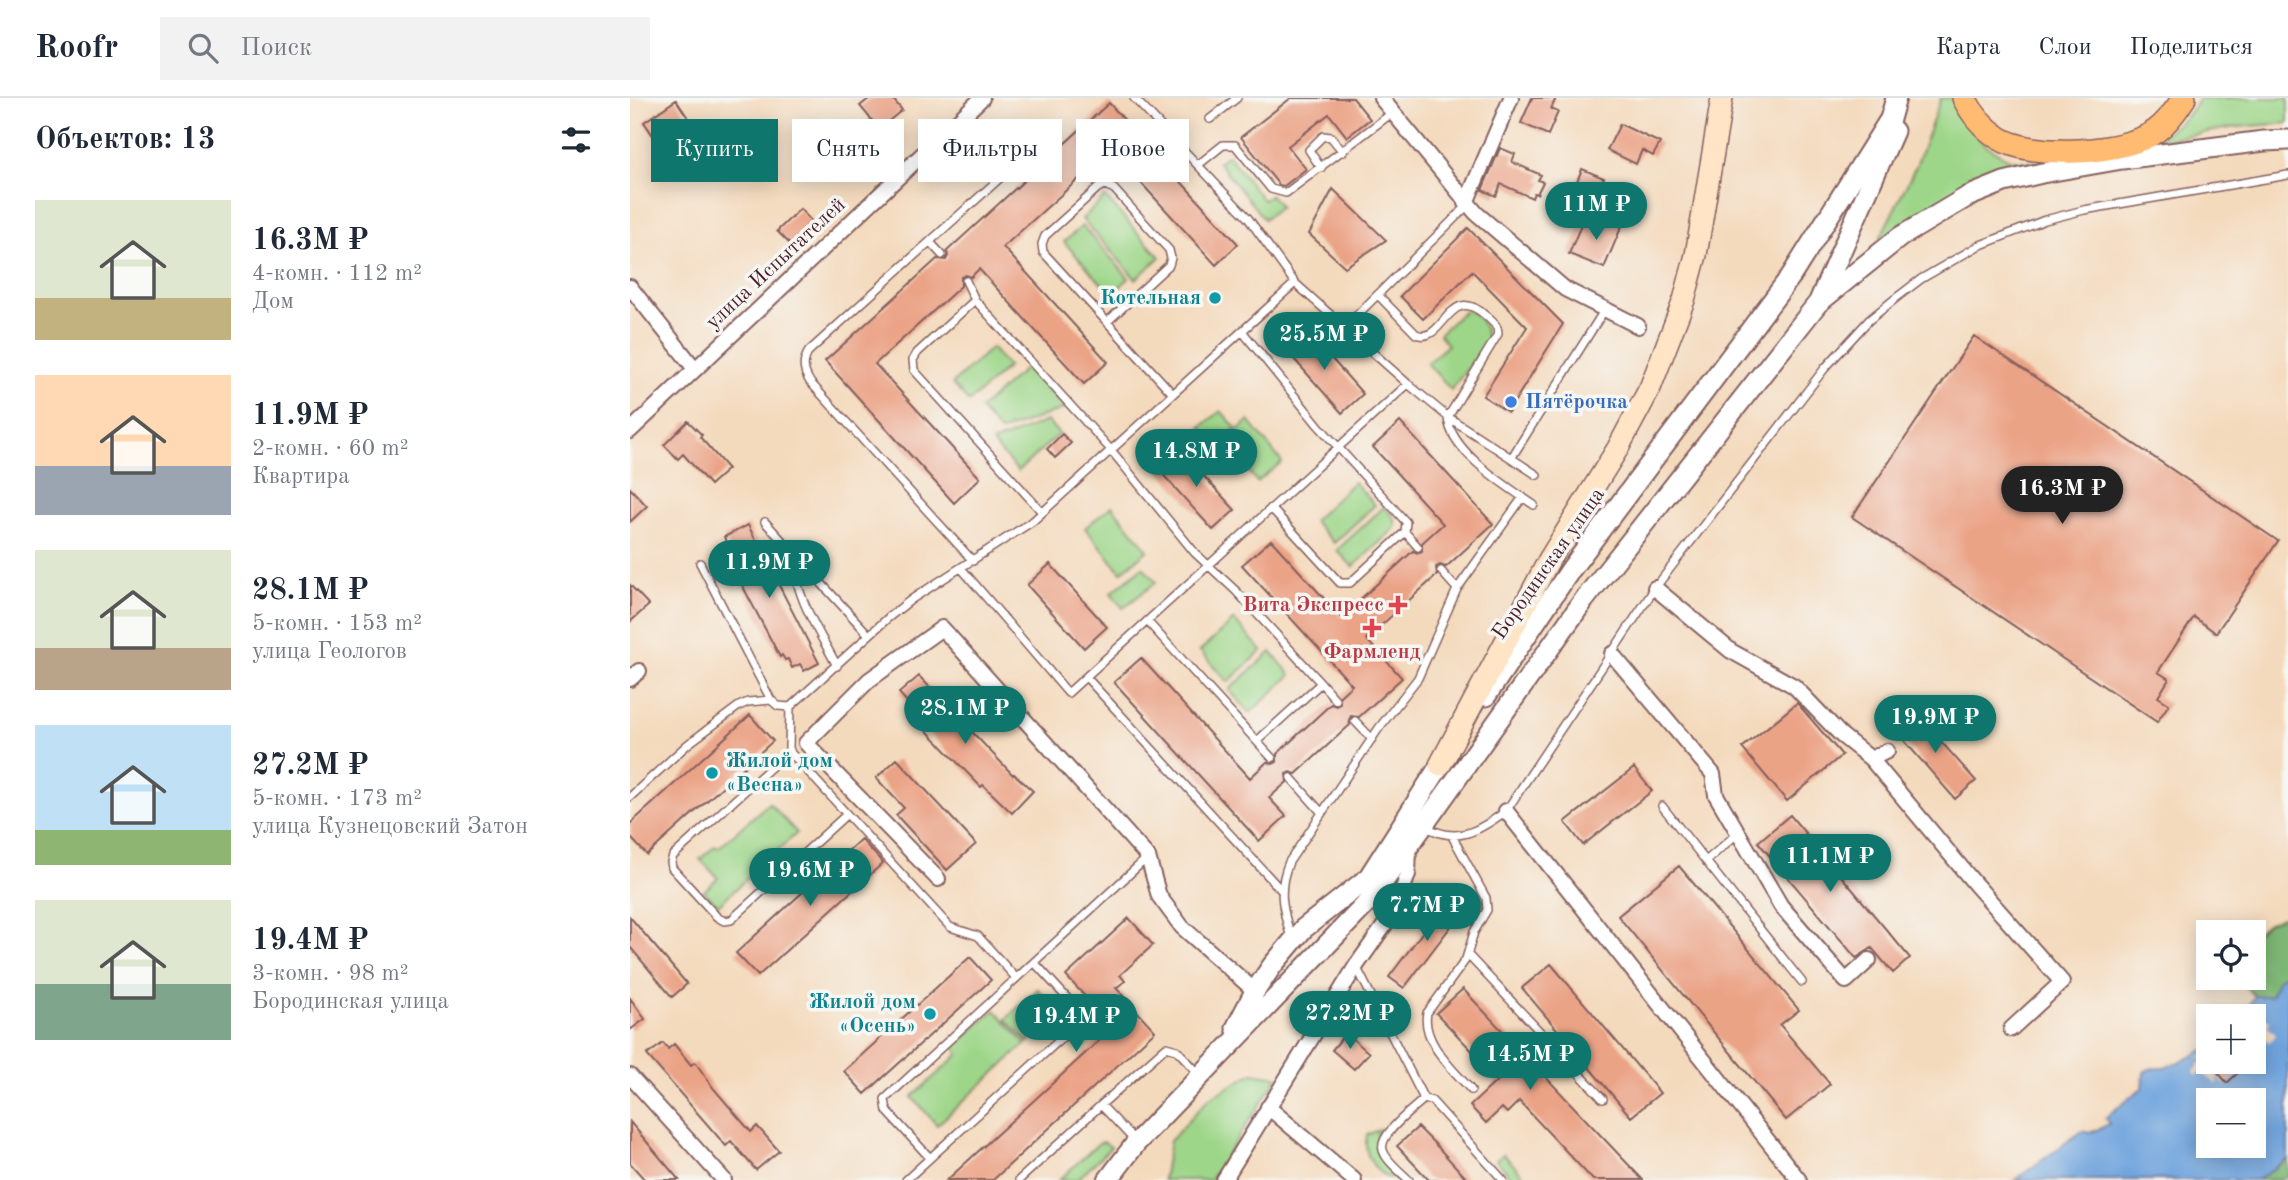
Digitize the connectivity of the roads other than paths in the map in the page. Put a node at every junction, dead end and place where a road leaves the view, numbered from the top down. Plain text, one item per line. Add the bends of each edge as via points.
1 (982, 98) edge
2 (1134, 98) edge
3 (1237, 98) edge
4 (1381, 98) edge
5 (1511, 98) edge
6 (1722, 98) edge
7 (1896, 98) edge
8 (1909, 98) edge
9 (1964, 98) edge
10 (2184, 98) edge
11 (1392, 113) junction
12 (1210, 119) dead end
13 (2288, 140) edge
14 (1343, 152) junction
15 (1198, 165) junction
16 (1321, 168) junction
17 (2288, 175) edge
18 (996, 182) edge
19 (1467, 204) junction
20 (930, 242) junction
21 (942, 255) dead end
22 (966, 281) dead end
23 (1294, 283) junction
24 (630, 287) edge
25 (1378, 295) junction
26 (975, 300) junction
27 (1818, 303) junction
28 (1605, 309) junction
29 (1107, 322) junction
30 (1638, 326) dead end
31 (1345, 327) junction
32 (1242, 331) junction
33 (695, 369) junction
34 (1408, 384) junction
35 (1173, 394) junction
36 (1448, 416) junction
37 (630, 431) edge
38 (1338, 447) junction
39 (1111, 450) junction
40 (1512, 457) junction
41 (1537, 475) dead end
42 (1523, 497) junction
43 (1534, 505) dead end
44 (1271, 508) junction
45 (1042, 512) junction
46 (765, 522) dead end
47 (1405, 532) junction
48 (1418, 547) dead end
49 (794, 554) junction
50 (973, 561) junction
51 (700, 564) dead end
52 (1208, 565) junction
53 (961, 568) junction
54 (1441, 571) dead end
55 (1655, 588) junction
56 (1457, 589) junction
57 (1147, 621) junction
58 (869, 635) junction
59 (1612, 654) junction
60 (837, 666) junction
61 (1086, 677) junction
62 (1321, 683) junction
63 (771, 700) junction
64 (1336, 700) dead end
65 (790, 707) junction
66 (1355, 720) dead end
67 (1372, 739) junction
68 (1257, 741) junction
69 (790, 750) junction
70 (1887, 751) dead end
71 (1272, 758) dead end
72 (1871, 760) junction
73 (1440, 765) junction
74 (1291, 778) dead end
75 (630, 797) edge
76 (1662, 806) dead end
77 (1506, 811) junction
78 (1322, 813) junction
79 (848, 814) junction
80 (1424, 826) junction
81 (1738, 833) junction
82 (1452, 836) junction
83 (1409, 847) junction
84 (1148, 857) junction
85 (1706, 861) junction
86 (938, 879) dead end
87 (1281, 890) junction
88 (1292, 942) junction
89 (1468, 956) junction
90 (1869, 960) dead end
91 (1034, 962) junction
92 (1356, 966) junction
93 (1016, 978) junction
94 (1801, 982) dead end
95 (1255, 991) junction
96 (2011, 1029) dead end
97 (1228, 1045) junction
98 (630, 1076) edge
99 (1202, 1076) junction
100 (1471, 1090) dead end
101 (1424, 1099) junction
102 (1603, 1100) dead end
103 (1101, 1105) junction
104 (1268, 1107) junction
105 (1136, 1143) junction
106 (930, 1158) junction
107 (724, 1180) edge
108 (906, 1180) edge
109 (1019, 1180) edge
110 (1108, 1180) edge
111 (1224, 1180) edge
112 (1354, 1180) edge
113 (1409, 1180) edge
114 (1503, 1180) edge
115 (1799, 1180) edge

1 - 33 street, улица Испытателей
2 - 15 lane
3 - 12 lane
4 - 11 street
5 - 19 street
6 - 73 main road via 1696,255 1650,388 1550,558
7 - 73 street, Бородинская улица via 1890,119 1791,276 1570,569
8 - 27 street
9 - 10 main road via 1974,116 2000,139 2031,150 2062,152 2125,145 2155,131
11 - 14 lane
11 - 19 street
13 - 27 street via 2122,159 2004,182 1967,197 1900,236
14 - 16 lane
14 - 16 lane via 1331,137 1323,136 1309,149
15 - 16 lane via 1223,145 1235,145 1271,189 1280,193 1293,190
15 - 23 lane via 1255,226
17 - 55 lane via 2045,220 1978,246 1921,279 1869,320 1825,368
18 - 20 lane
19 - 25 lane
19 - 28 street via 1566,289
20 - 21 lane
20 - 50 lane via 809,351 804,369 810,382
22 - 26 lane
23 - 31 lane
23 - 32 lane
24 - 33 street
25 - 31 lane
25 - 36 lane via 1422,336 1466,305 1478,308 1497,327 1496,337
26 - 39 lane
26 - 45 lane via 916,354 914,370
27 - 80 street, Бородинская улица via 1584,600
28 - 30 street
28 - 40 lane
29 - 29 lane via 1042,247 1045,236 1105,185 1114,189 1169,250 1171,258 1169,265
29 - 35 lane
31 - 34 lane
32 - 35 lane
32 - 38 lane
33 - 37 street, улица Испытателей
34 - 36 lane
34 - 38 lane
35 - 39 lane
36 - 40 lane
36 - 42 lane via 1457,440 1490,474
38 - 44 lane
38 - 47 lane via 1406,522
39 - 45 lane
39 - 52 lane
40 - 41 lane
42 - 43 lane
42 - 56 lane
44 - 47 lane via 1345,584
44 - 52 lane
45 - 50 lane
46 - 49 lane
47 - 48 lane
49 - 58 lane
49 - 60 lane via 800,593
50 - 53 lane
51 - 63 lane
52 - 57 lane
52 - 62 lane
53 - 58 lane via 912,599
53 - 61 lane via 1068,693
54 - 56 lane
55 - 59 lane
55 - 72 street via 1731,651 1794,685
56 - 67 lane via 1418,678
57 - 61 lane
57 - 68 lane
58 - 60 lane
59 - 77 lane
59 - 81 street via 1713,774 1716,795
60 - 65 lane
61 - 87 lane
62 - 64 lane
62 - 68 lane
63 - 65 lane
63 - 75 lane via 738,706
65 - 69 lane
66 - 67 lane
67 - 78 lane
68 - 71 lane
69 - 79 lane
69 - 79 lane via 673,856 672,868 690,888 720,920 731,920
70 - 72 street
72 - 96 street via 2062,982
73 - 88 street, Бородинская улица via 1368,878 1315,918
74 - 78 lane
76 - 85 lane
77 - 82 lane via 1479,829
77 - 115 street
78 - 87 lane via 1289,862
79 - 93 lane via 950,927 978,936
80 - 82 lane
80 - 83 street, Бородинская улица
81 - 85 lane
81 - 90 street via 1781,906 1846,981
82 - 89 lane via 1487,902
83 - 92 street via 1402,896
83 - 97 street, Бородинская улица via 1371,899
84 - 86 street via 942,628 869,680 806,743
84 - 91 lane
84 - 95 street via 1159,896 1182,927
85 - 94 lane
87 - 88 lane
88 - 95 street, Бородинская улица
89 - 100 lane via 1427,1013 1426,1022 1440,1054
89 - 102 lane
91 - 93 lane
91 - 106 lane via 1078,1010 1078,1023
92 - 101 lane
92 - 104 street
93 - 106 lane via 885,1100 887,1111
95 - 97 street, Бородинская улица
97 - 99 street, Бородинская улица
98 - 107 street
99 - 103 lane via 1177,1050 1166,1047
99 - 105 street, Бородинская улица
101 - 113 lane via 1382,1142 1383,1153
101 - 114 lane via 1432,1101
103 - 105 lane
103 - 109 lane
104 - 111 street
104 - 112 street
105 - 110 street, Бородинская улица
106 - 108 lane

